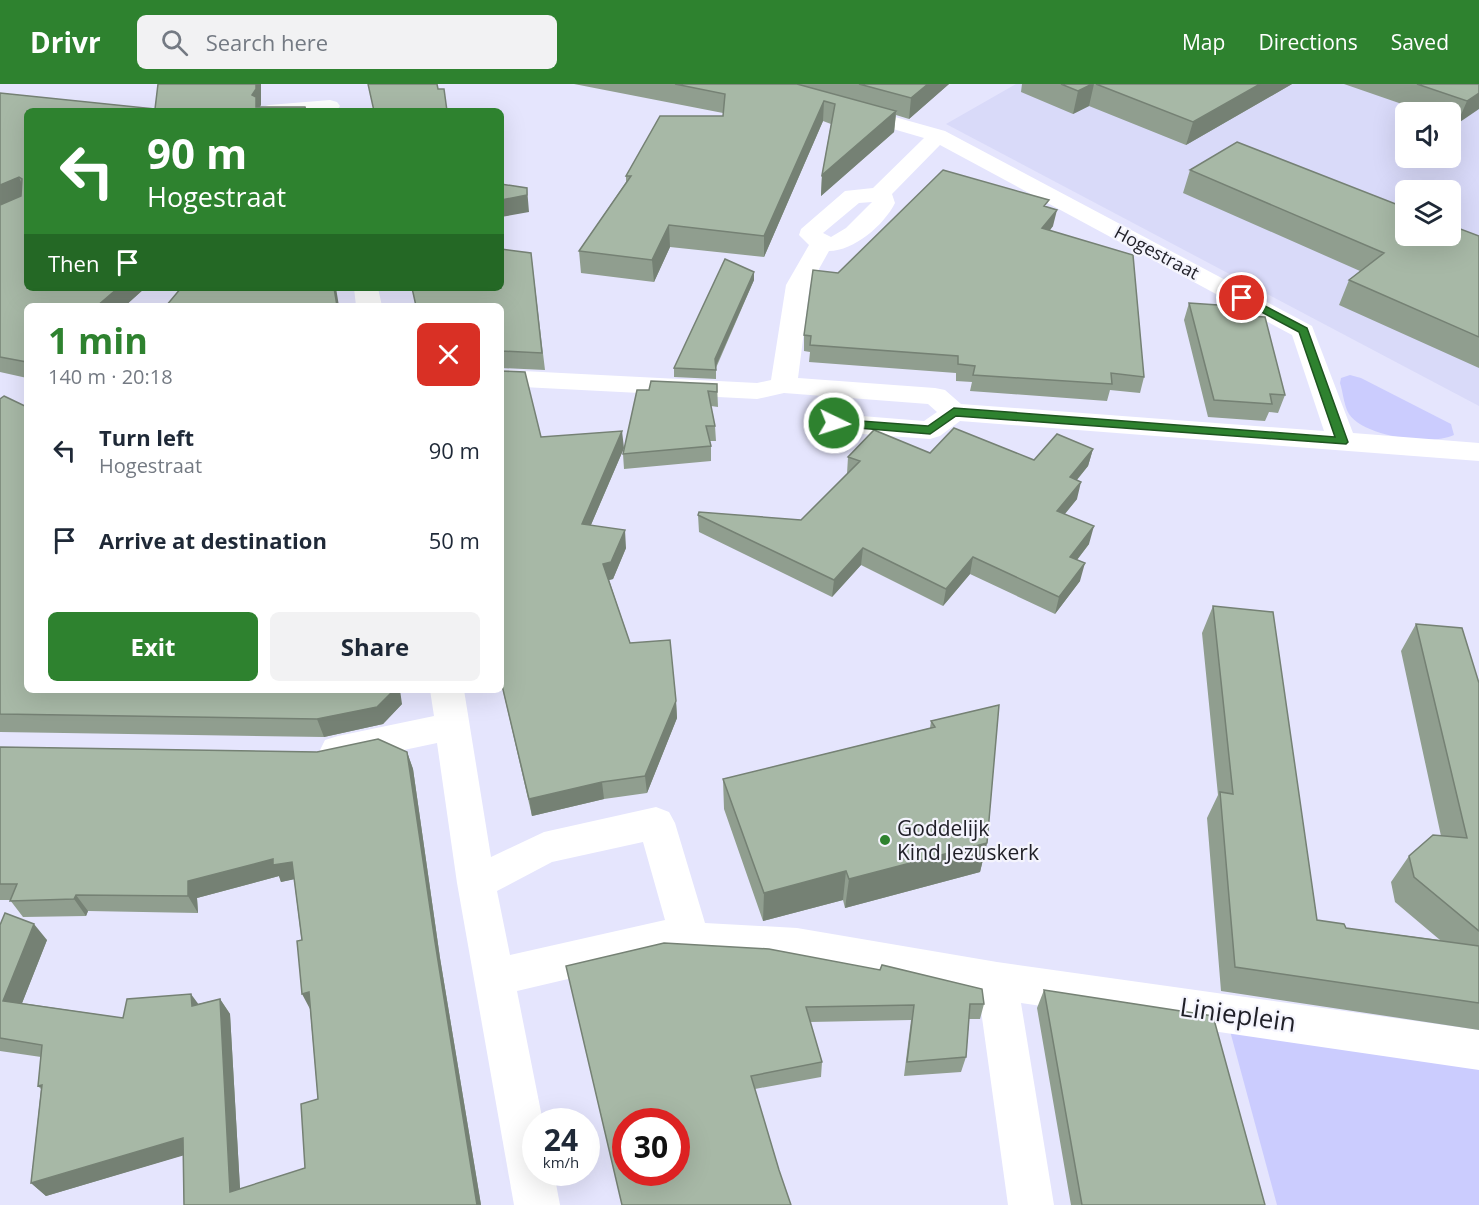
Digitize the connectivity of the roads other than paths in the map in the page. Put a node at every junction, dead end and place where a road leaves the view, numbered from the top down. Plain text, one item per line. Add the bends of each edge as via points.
1 (327, 84) edge
2 (835, 106) edge
3 (330, 108) edge
4 (938, 135) junction
5 (504, 378) edge
6 (784, 385) junction
7 (1342, 442) junction
8 (1479, 452) edge
9 (450, 708) edge
10 (301, 753) edge
11 (476, 883) junction
12 (691, 940) junction
13 (495, 977) junction
14 (997, 981) junction
15 (1479, 1050) edge
16 (537, 1205) edge
17 (1031, 1205) edge

1 - 3 street
2 - 4 street, Hogestraat
4 - 6 street via 879,195 884,199 882,207 845,241 821,243 798,285
4 - 7 street, Hogestraat via 1303,331
5 - 6 street via 756,391
6 - 7 street via 837,389 834,423 930,430 954,412
7 - 8 street
9 - 10 street via 324,753
9 - 11 street
11 - 12 street via 544,848 656,823
11 - 13 street
12 - 13 street, Linieplein via 666,938
12 - 14 street, Linieplein via 797,946
13 - 16 street
14 - 15 street, Linieplein
14 - 17 street

